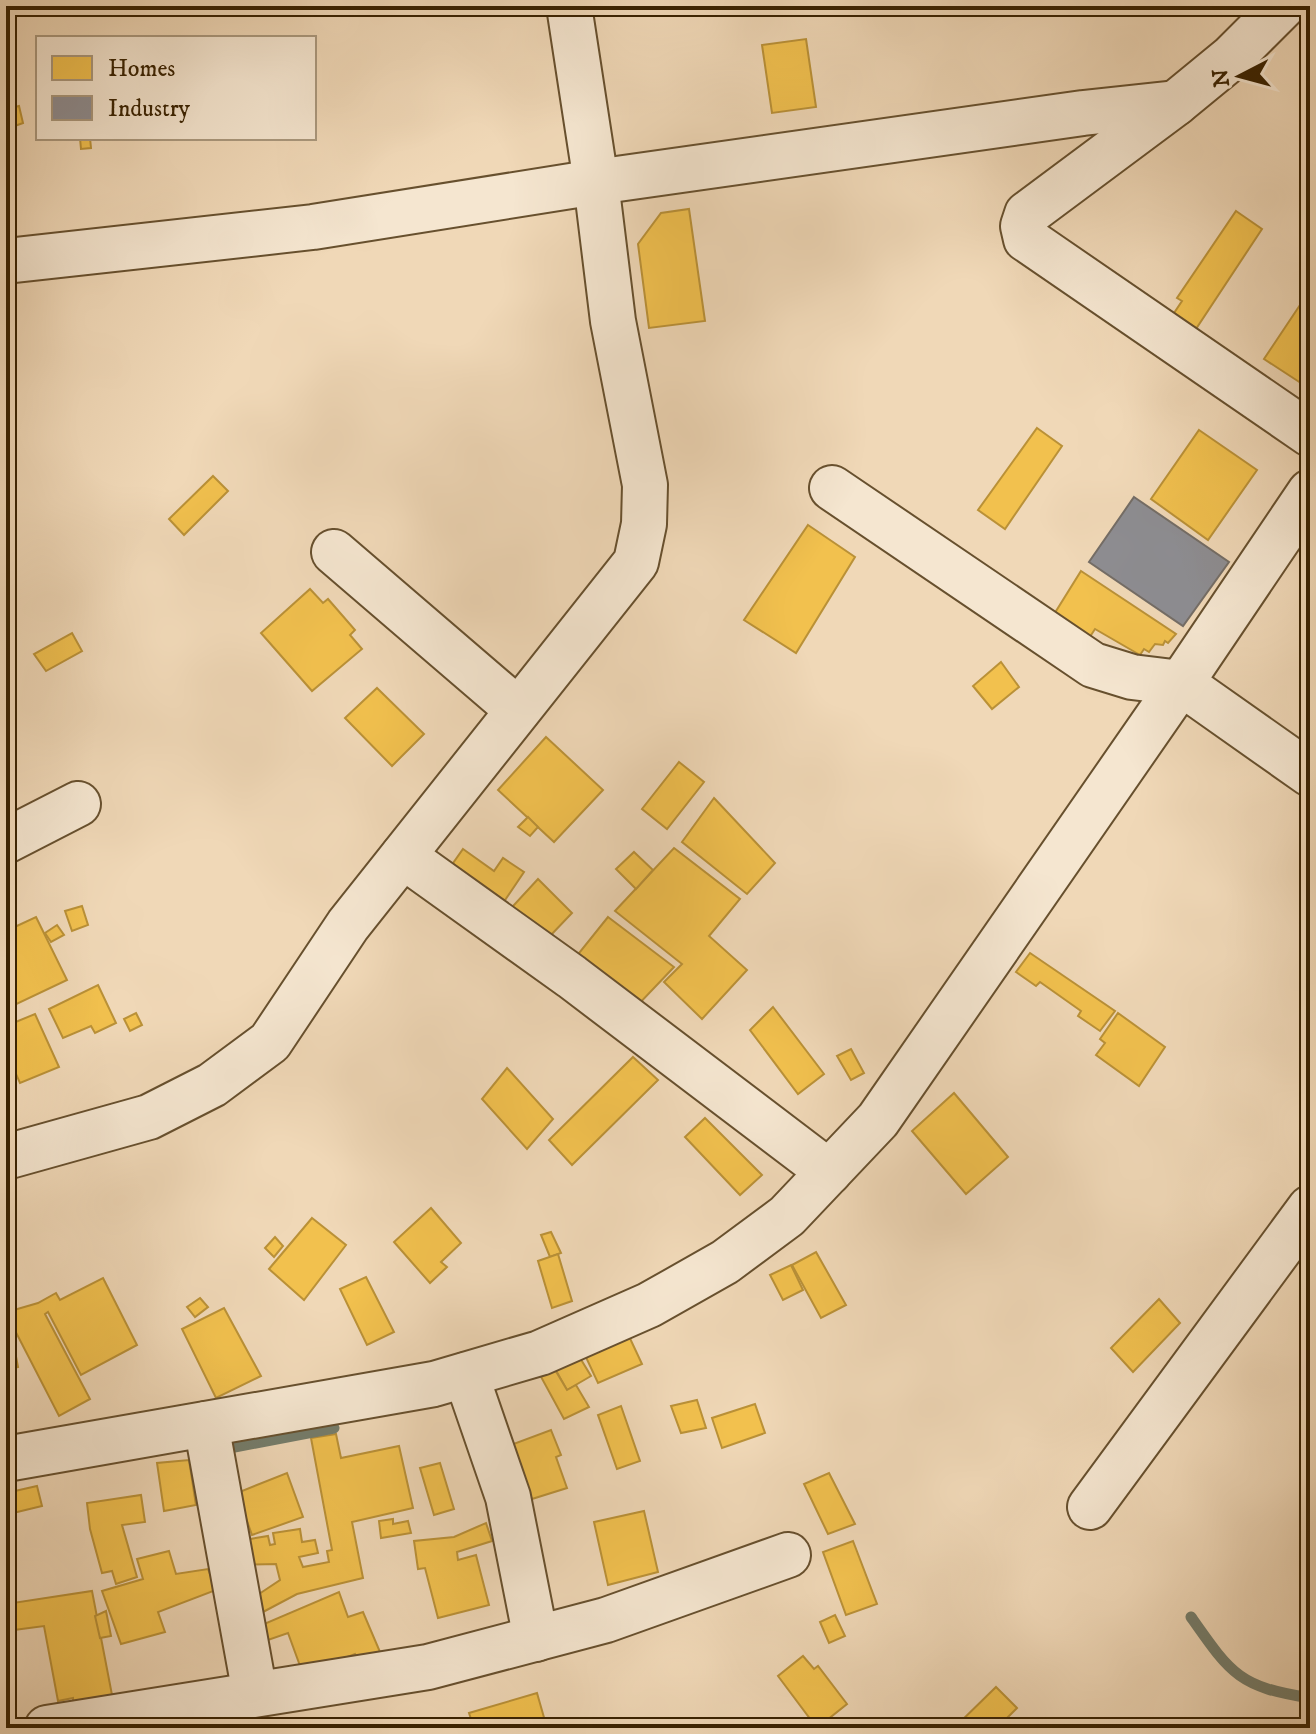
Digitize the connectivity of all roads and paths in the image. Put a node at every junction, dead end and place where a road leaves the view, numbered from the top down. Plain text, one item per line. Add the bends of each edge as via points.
1 (569, 6) edge
2 (1283, 6) edge
3 (1176, 103) junction
4 (596, 182) junction
5 (6, 261) edge
6 (1310, 434) edge
7 (832, 488) dead end
8 (1310, 492) edge
9 (334, 552) dead end
10 (1181, 683) junction
11 (518, 710) junction
12 (1310, 774) edge
13 (78, 804) dead end
14 (6, 841) edge
15 (403, 856) junction
16 (6, 1157) edge
17 (829, 1172) junction
18 (1310, 1208) edge
19 (466, 1375) junction
20 (206, 1424) junction
21 (6, 1459) edge
22 (1090, 1507) dead end
23 (788, 1555) dead end
24 (536, 1639) junction
25 (275, 1704) edge
26 (47, 1728) edge

1 - 4 street
2 - 3 street
3 - 4 street
3 - 6 street via 1027,214 1026,239
4 - 5 street via 313,227
4 - 11 street via 613,321 645,485 644,524 636,562
7 - 10 street via 1093,665
8 - 10 street
9 - 11 street
10 - 12 street
10 - 17 street via 878,1120
11 - 15 street
13 - 14 street
15 - 16 street via 348,925 270,1042 212,1085 149,1117
15 - 17 street
17 - 19 street via 787,1216 725,1262 649,1305 540,1353
18 - 22 street
19 - 20 street
19 - 24 street via 508,1497
20 - 21 street
20 - 25 street
23 - 24 street via 606,1620
24 - 25 street
25 - 26 street

